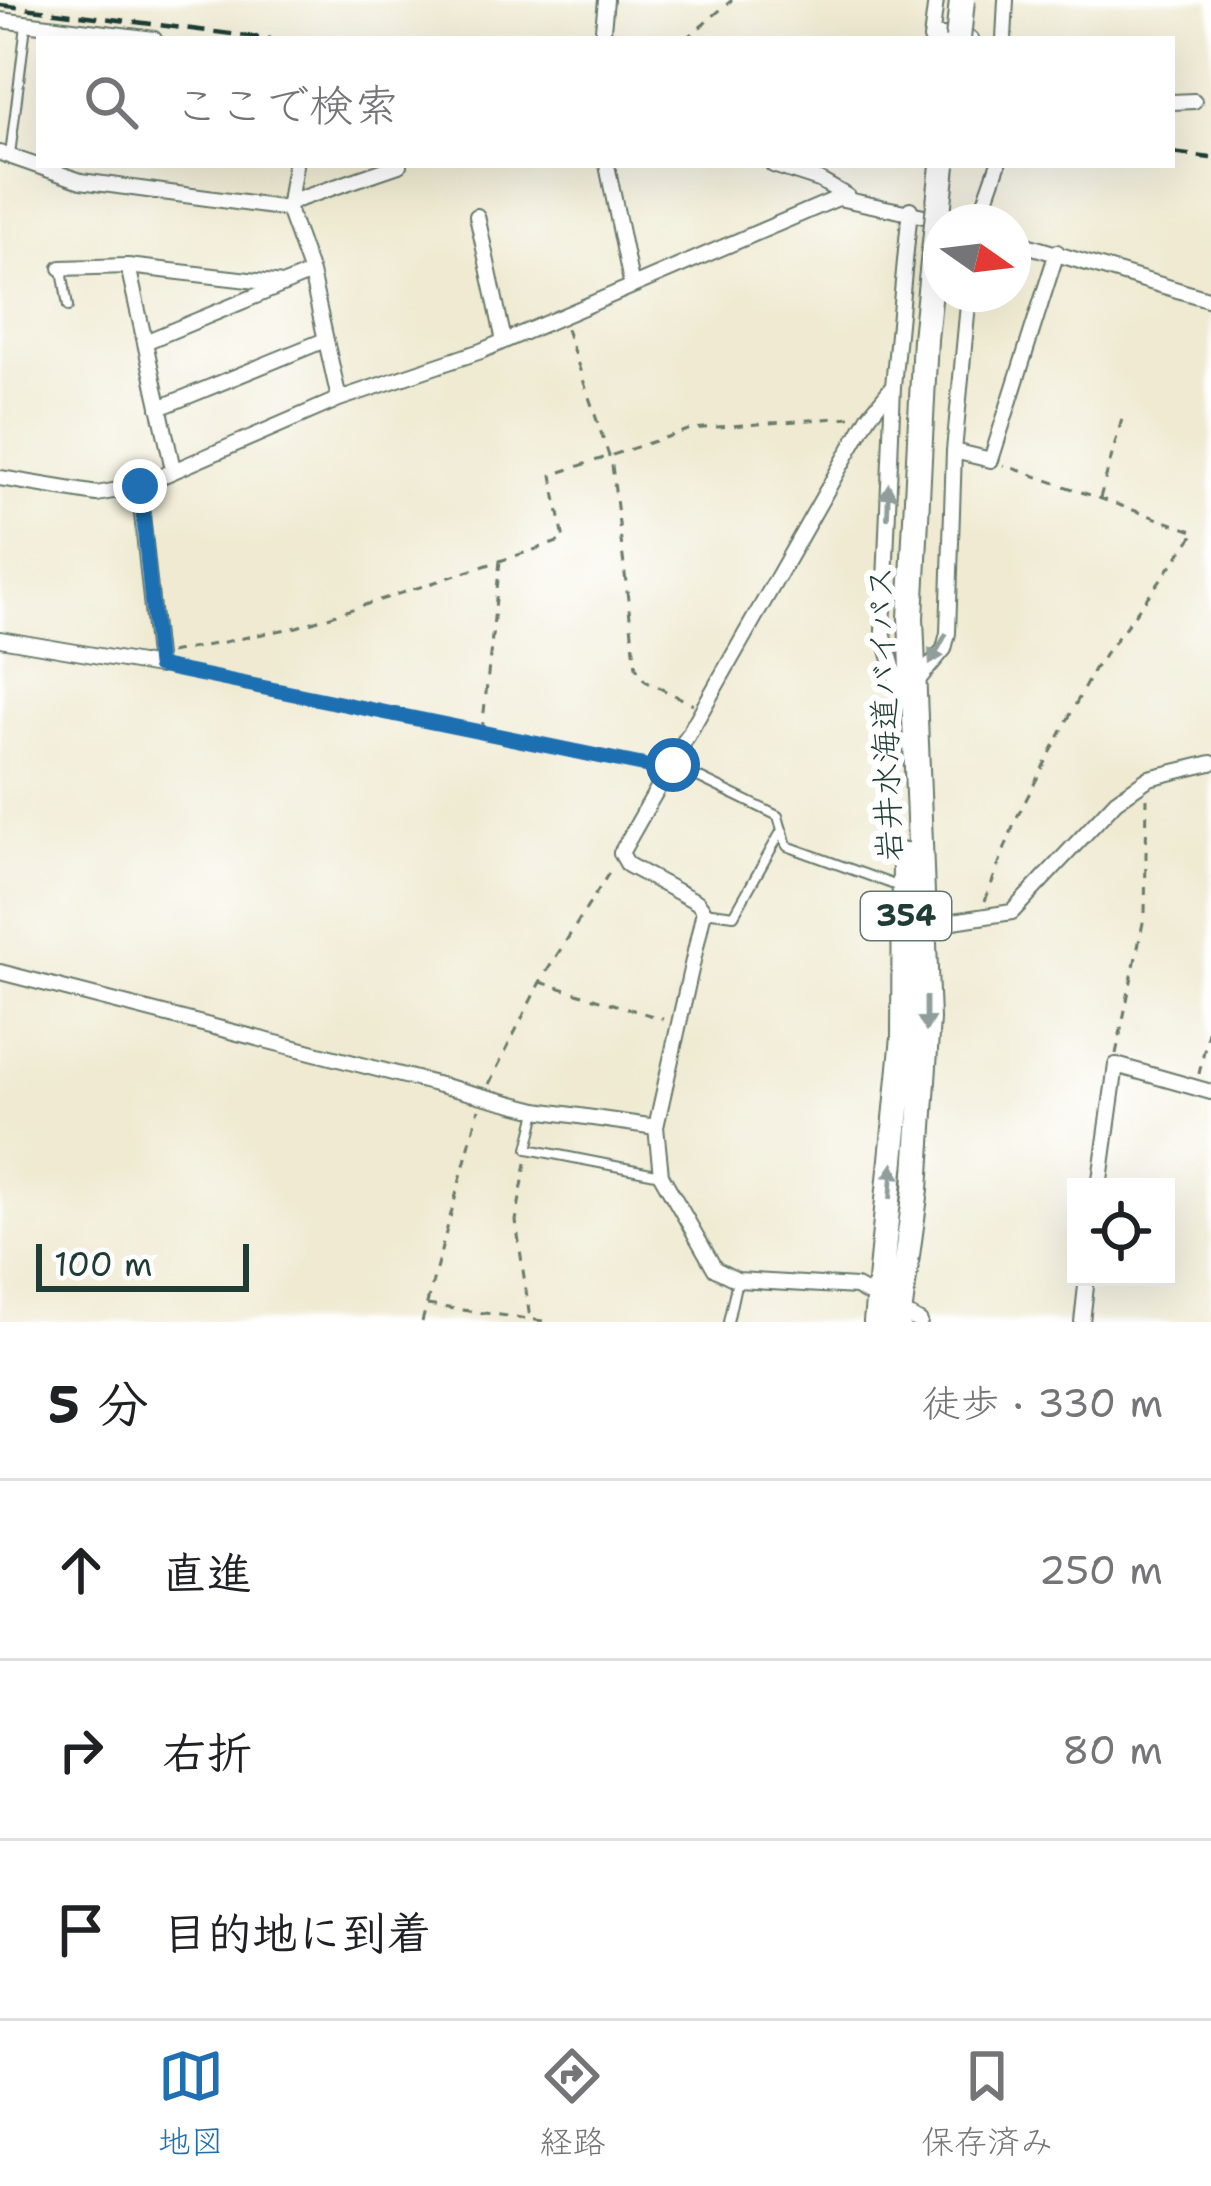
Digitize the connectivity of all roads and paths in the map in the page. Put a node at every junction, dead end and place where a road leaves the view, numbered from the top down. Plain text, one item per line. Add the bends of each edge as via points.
1 (606, 0) edge
2 (732, 0) edge
3 (936, 0) edge
4 (962, 0) edge
5 (1006, 1) edge
6 (0, 20) edge
7 (26, 23) junction
8 (99, 36) edge
9 (602, 36) edge
10 (690, 36) edge
11 (940, 36) edge
12 (941, 36) edge
13 (1004, 36) edge
14 (1194, 100) dead end
15 (1175, 102) edge
16 (5, 154) edge
17 (36, 162) edge
18 (295, 168) edge
19 (391, 168) edge
20 (608, 168) edge
21 (782, 168) edge
22 (943, 168) edge
23 (997, 168) edge
24 (82, 173) edge
25 (847, 196) junction
26 (984, 204) edge
27 (290, 206) junction
28 (910, 209) junction
29 (923, 213) edge
30 (477, 216) dead end
31 (1031, 246) edge
32 (1057, 252) junction
33 (128, 266) junction
34 (62, 268) joint
35 (310, 273) junction
36 (632, 282) junction
37 (284, 284) junction
38 (1211, 300) edge
39 (68, 307) dead end
40 (967, 312) edge
41 (561, 317) junction
42 (325, 340) junction
43 (504, 341) junction
44 (145, 342) junction
45 (893, 386) junction
46 (339, 399) junction
47 (159, 408) junction
48 (869, 416) junction
49 (1122, 419) dead end
50 (954, 451) junction
51 (609, 456) junction
52 (991, 460) junction
53 (173, 469) junction
54 (0, 478) edge
55 (140, 486) junction
56 (1099, 502) junction
57 (501, 560) junction
58 (0, 639) edge
59 (156, 661) junction
60 (907, 693) junction
61 (705, 710) junction
62 (482, 732) junction
63 (1211, 763) edge
64 (672, 768) junction
65 (1149, 778) junction
66 (782, 830) junction
67 (621, 853) junction
68 (905, 889) junction
69 (704, 911) junction
70 (979, 913) junction
71 (915, 926) junction
72 (0, 972) edge
73 (540, 982) junction
74 (1211, 1017) edge
75 (676, 1023) junction
76 (1116, 1065) junction
77 (1203, 1090) edge
78 (483, 1096) junction
79 (537, 1110) junction
80 (656, 1127) junction
81 (528, 1149) junction
82 (661, 1175) junction
83 (1100, 1178) edge
84 (737, 1280) junction
85 (1086, 1286) edge
86 (427, 1305) junction
87 (895, 1314) edge
88 (530, 1319) edge
89 (422, 1322) edge
90 (550, 1322) edge
91 (728, 1322) edge
92 (1082, 1322) edge

1 - 9 street
2 - 10 path
3 - 11 street
4 - 12 highway, bridge
5 - 13 street
6 - 7 street
7 - 8 street
7 - 16 lane
14 - 15 street
16 - 17 street
18 - 27 street
19 - 27 street
20 - 36 street
21 - 25 street
22 - 60 highway, 岩井水海道バイパス / 354, bridge via 911,535
23 - 26 street
24 - 27 street
25 - 28 street
25 - 36 street
27 - 35 street
28 - 29 street
28 - 45 street
30 - 43 street
31 - 32 street
32 - 38 street
32 - 52 street
33 - 34 street
33 - 37 street
33 - 44 street
34 - 39 lane
35 - 37 street
35 - 42 street
36 - 41 street
37 - 44 street
40 - 50 street
41 - 43 street
41 - 51 path
42 - 46 street
42 - 47 street
43 - 46 street
44 - 47 street
45 - 48 street
60 -> 45 street via 884,632
46 - 53 street
47 - 53 street
48 - 51 path via 691,430
48 - 61 street
49 - 56 path
50 - 52 street
50 -> 60 street via 948,633 944,650
51 - 57 path via 552,475 564,540
51 - 61 path via 636,667 645,681
52 - 56 path
53 - 55 street
54 - 55 street via 97,494
55 - 59 street
56 - 70 path via 1196,532 1094,669 1016,819
57 - 59 path via 297,627
57 - 62 path
58 - 59 street
59 - 62 path
60 - 68 highway, 岩井水海道バイパス / 354
60 - 71 highway, 岩井水海道バイパス / 354
61 - 64 street
62 - 64 path
63 - 65 street
64 - 66 lane via 778,816
64 - 67 street
65 - 70 street via 1012,912
65 - 76 path via 1145,914
66 - 68 lane via 787,846
66 - 69 lane via 734,915
67 - 69 street via 628,866
67 - 73 path
68 - 71 highway, 岩井水海道バイパス / 354
69 - 75 street
70 - 71 street
71 - 87 highway, 岩井水海道バイパス / 354 via 923,1095
72 - 78 street
73 - 75 path
73 - 78 path
74 - 77 path
75 - 80 street
76 - 77 street
76 - 83 street
78 - 79 street
78 - 86 path
79 - 80 street
79 - 81 lane
80 - 82 street
81 - 82 lane
81 - 88 path via 516,1221
82 - 84 street via 715,1269
84 - 87 street via 856,1287
84 - 91 lane
85 - 92 street
86 - 88 path
86 - 89 path
88 - 90 path

